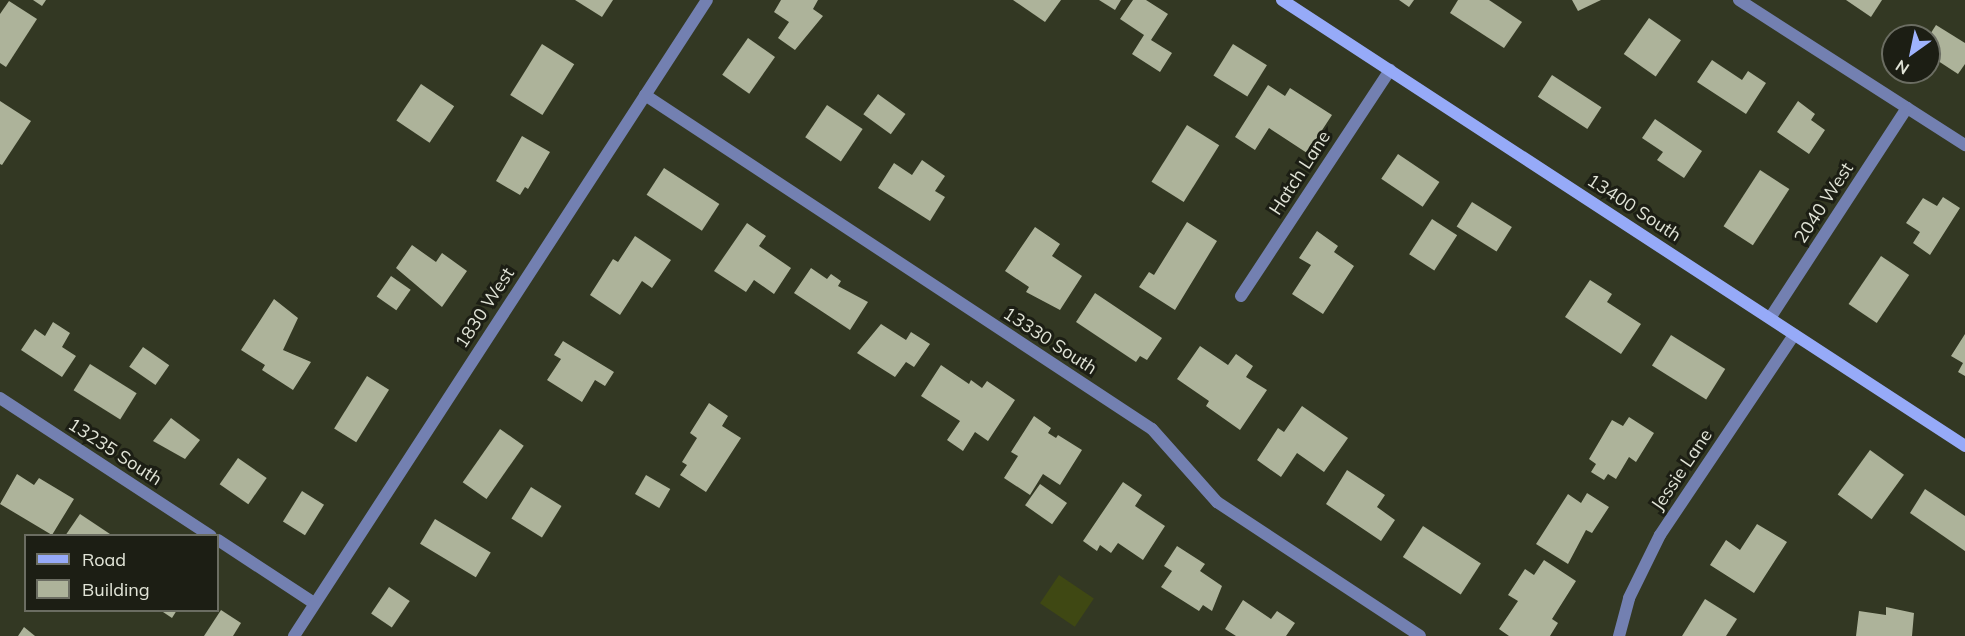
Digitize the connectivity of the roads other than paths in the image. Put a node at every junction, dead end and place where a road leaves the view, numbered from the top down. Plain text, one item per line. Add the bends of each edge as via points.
1 (707, 0) edge
2 (1283, 0) edge
3 (1738, 0) edge
4 (1390, 70) junction
5 (645, 95) junction
6 (1907, 108) junction
7 (1965, 145) edge
8 (1241, 296) dead end
9 (1770, 318) junction
10 (1794, 335) junction
11 (0, 398) edge
12 (1965, 446) edge
13 (207, 534) edge
14 (219, 541) edge
15 (314, 603) junction
16 (294, 636) edge
17 (1420, 636) edge
18 (1619, 636) edge

1 - 5 street, 1830 West
2 - 4 street, 13400 South
3 - 6 street
4 - 8 street, Hatch Lane
4 - 9 street, 13400 South
5 - 15 street, 1830 West
5 - 17 street, 13330 South via 1152,429 1217,502
6 - 7 street
6 - 9 street, 2040 West
9 - 10 street, 13400 South
10 - 12 street, 13400 South
10 - 18 street, Jessie Lane via 1660,535 1629,598
11 - 13 street, 13235 South
14 - 15 street
15 - 16 street, 1830 West

